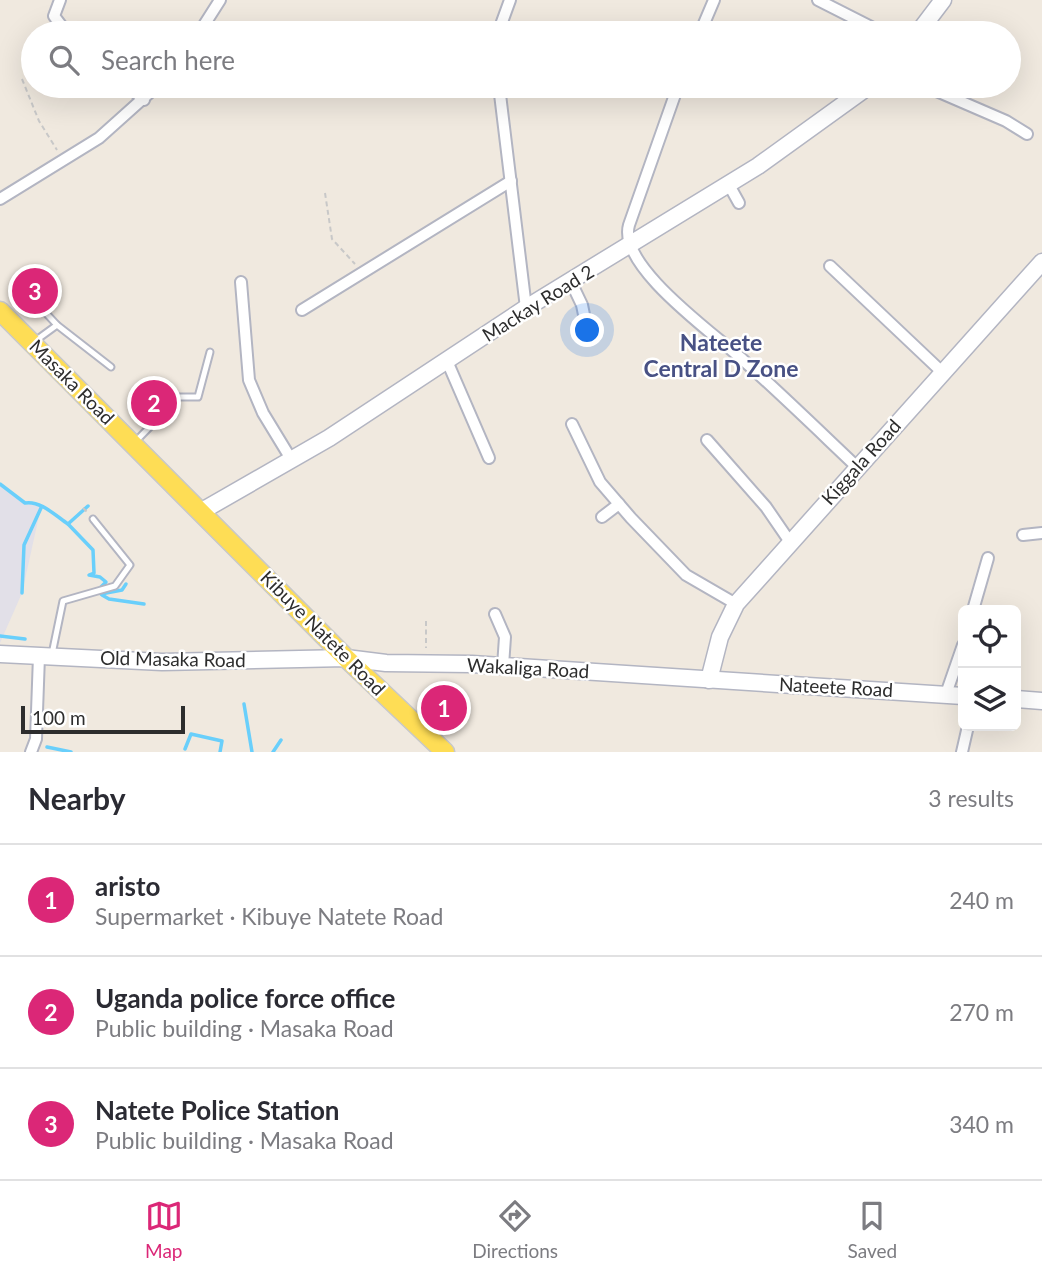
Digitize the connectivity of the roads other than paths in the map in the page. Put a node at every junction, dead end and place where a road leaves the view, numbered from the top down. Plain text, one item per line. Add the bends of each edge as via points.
1 (220, 0) edge
2 (510, 0) edge
3 (714, 0) edge
4 (818, 0) edge
5 (943, 0) edge
6 (59, 1) edge
7 (56, 21) edge
8 (207, 21) edge
9 (502, 21) edge
10 (705, 21) edge
11 (859, 21) edge
12 (927, 21) edge
13 (142, 98) edge
14 (501, 98) edge
15 (674, 98) edge
16 (854, 98) edge
17 (953, 98) edge
18 (144, 100) joint
19 (1027, 134) dead end
20 (511, 181) junction
21 (729, 185) junction
22 (0, 199) edge
23 (739, 203) dead end
24 (631, 246) junction
25 (1042, 262) edge
26 (830, 266) dead end
27 (24, 276) dead end
28 (241, 282) dead end
29 (571, 282) junction
30 (526, 308) junction
31 (302, 310) dead end
32 (0, 312) edge
33 (57, 325) junction
34 (588, 334) dead end
35 (33, 343) junction
36 (210, 352) dead end
37 (447, 361) junction
38 (111, 367) dead end
39 (942, 372) junction
40 (572, 424) dead end
41 (707, 440) dead end
42 (134, 443) junction
43 (489, 458) dead end
44 (291, 459) junction
45 (856, 467) junction
46 (619, 504) junction
47 (202, 511) junction
48 (602, 517) dead end
49 (93, 519) dead end
50 (1042, 533) edge
51 (1023, 535) dead end
52 (790, 542) junction
53 (988, 558) dead end
54 (736, 604) junction
55 (974, 605) edge
56 (495, 614) dead end
57 (0, 654) edge
58 (46, 656) junction
59 (346, 658) junction
60 (958, 659) edge
61 (503, 666) junction
62 (709, 680) junction
63 (946, 694) junction
64 (958, 695) edge
65 (1021, 699) edge
66 (1042, 701) edge
67 (967, 731) edge
68 (31, 752) edge
69 (445, 752) edge
70 (962, 752) edge

1 - 8 street
2 - 9 street
3 - 10 street
4 - 11 street
5 - 12 street
6 - 7 street
13 - 18 street
14 - 20 street
15 - 24 street via 627,232
16 - 21 street, Mackay Road 2
17 - 19 street
18 - 22 street via 99,138
20 - 30 street
20 - 31 street
21 - 23 street
21 - 24 street, Mackay Road 2
24 - 29 street, Mackay Road 2
24 - 45 street via 653,279 688,316 741,358
25 - 39 street, Kiggala Road
26 - 39 street
27 - 33 lane via 30,296
28 - 44 street via 249,380
29 - 30 street, Mackay Road 2
29 - 34 street
30 - 37 street, Mackay Road 2
32 - 35 main road, Masaka Road
33 - 35 lane
33 - 38 lane
35 - 42 main road, Masaka Road
36 - 42 lane via 198,397 179,397
37 - 43 street
37 - 44 street, Mackay Road 2
39 - 45 street, Kiggala Road
40 - 46 street via 595,473
41 - 52 street
42 - 47 main road, Masaka Road
44 - 47 street, Mackay Road 2
45 - 52 street, Kiggala Road
46 - 48 street
46 - 54 street via 686,575
47 - 59 main road, Kibuye Natete Road
49 - 58 lane via 130,565 115,586 63,601
50 - 51 street
52 - 54 street, Kiggala Road
53 - 55 street
54 - 62 street, Kiggala Road via 720,637
56 - 61 street via 506,637
57 - 58 street, Old Masaka Road
58 - 59 street, Old Masaka Road via 162,662
58 - 68 street
59 - 61 street, Wakaliga Road
59 - 69 main road, Kibuye Natete Road
60 - 63 street
61 - 62 street, Wakaliga Road
62 - 63 street, Nateete Road
63 - 64 street, Nateete Road
65 - 66 street
67 - 70 street

